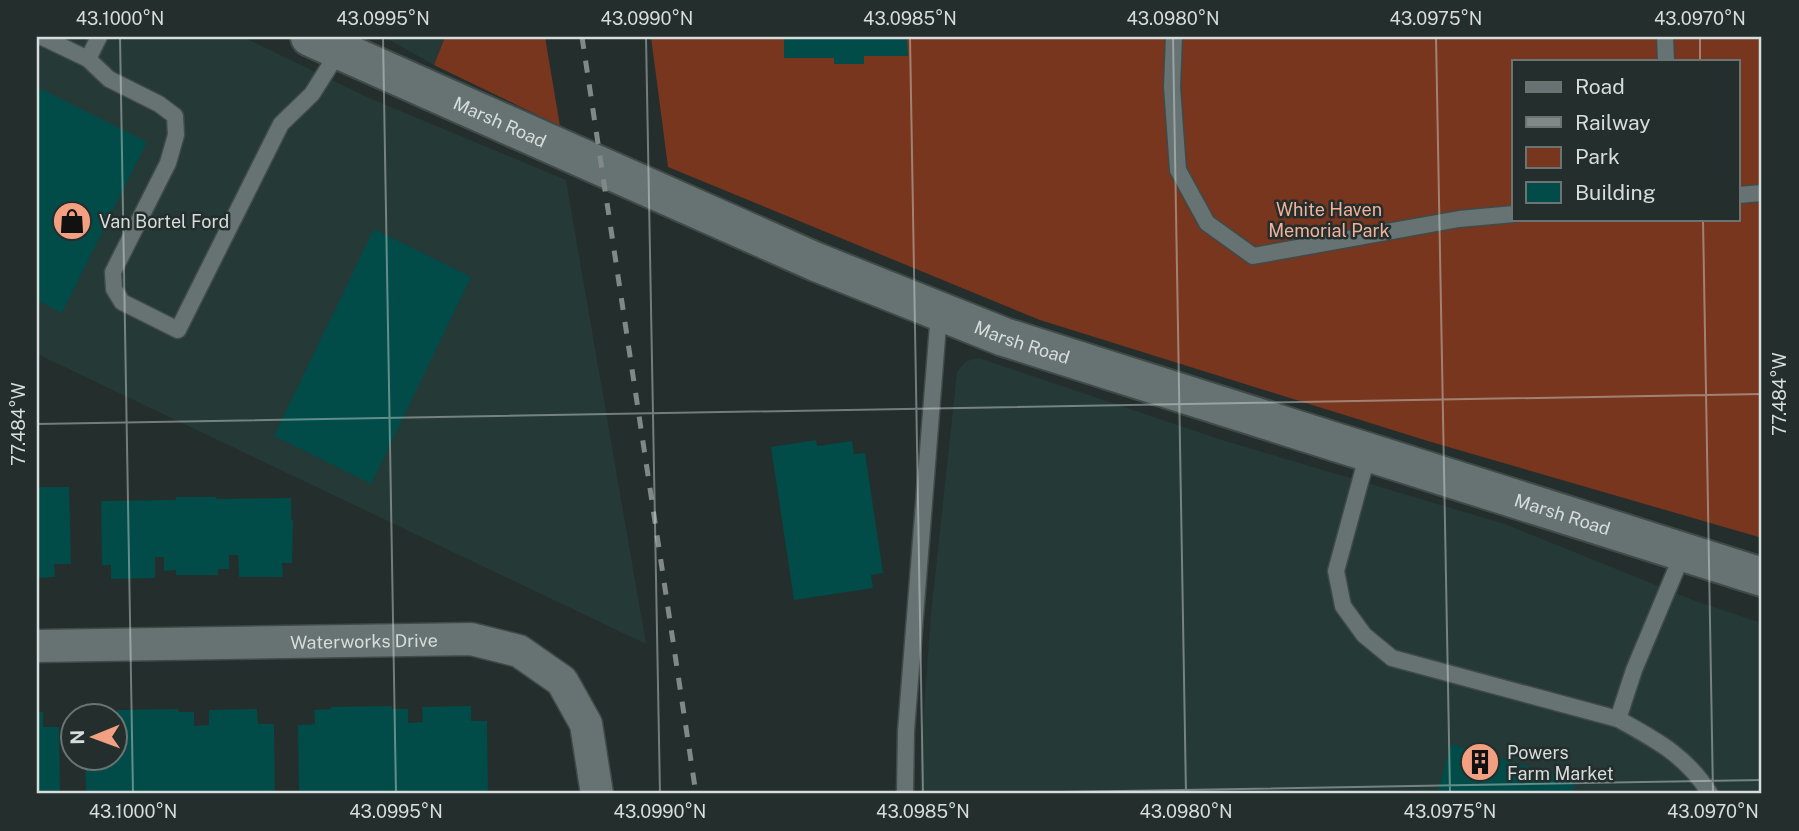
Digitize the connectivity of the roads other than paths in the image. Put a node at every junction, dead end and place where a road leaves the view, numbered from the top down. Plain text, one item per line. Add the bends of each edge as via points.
1 (42, 37) edge
2 (99, 37) edge
3 (1174, 37) edge
4 (1665, 37) edge
5 (324, 44) edge
6 (88, 59) junction
7 (1666, 60) edge
8 (1762, 193) edge
9 (1740, 195) edge
10 (1512, 214) edge
11 (939, 312) junction
12 (1368, 453) junction
13 (1683, 553) junction
14 (1762, 577) edge
15 (37, 646) edge
16 (1618, 719) junction
17 (597, 794) edge
18 (905, 794) edge
19 (1710, 794) edge

1 - 6 lane
2 - 6 lane
3 - 10 lane via 1172,87 1178,170 1207,223 1253,256 1459,219
4 - 7 lane
5 - 6 lane via 312,94 281,124 178,330 122,302 114,289 113,272 168,163 176,135 175,116 109,79
5 - 11 street, Marsh Road
8 - 9 lane
11 - 12 street, Marsh Road
11 - 18 lane
12 - 13 street, Marsh Road
12 - 16 lane via 1336,570 1343,606 1364,635 1392,658
13 - 14 street, Marsh Road
13 - 16 lane
15 - 17 street, Waterworks Drive via 471,639 519,651 562,681 586,724
16 - 19 lane via 1668,747

